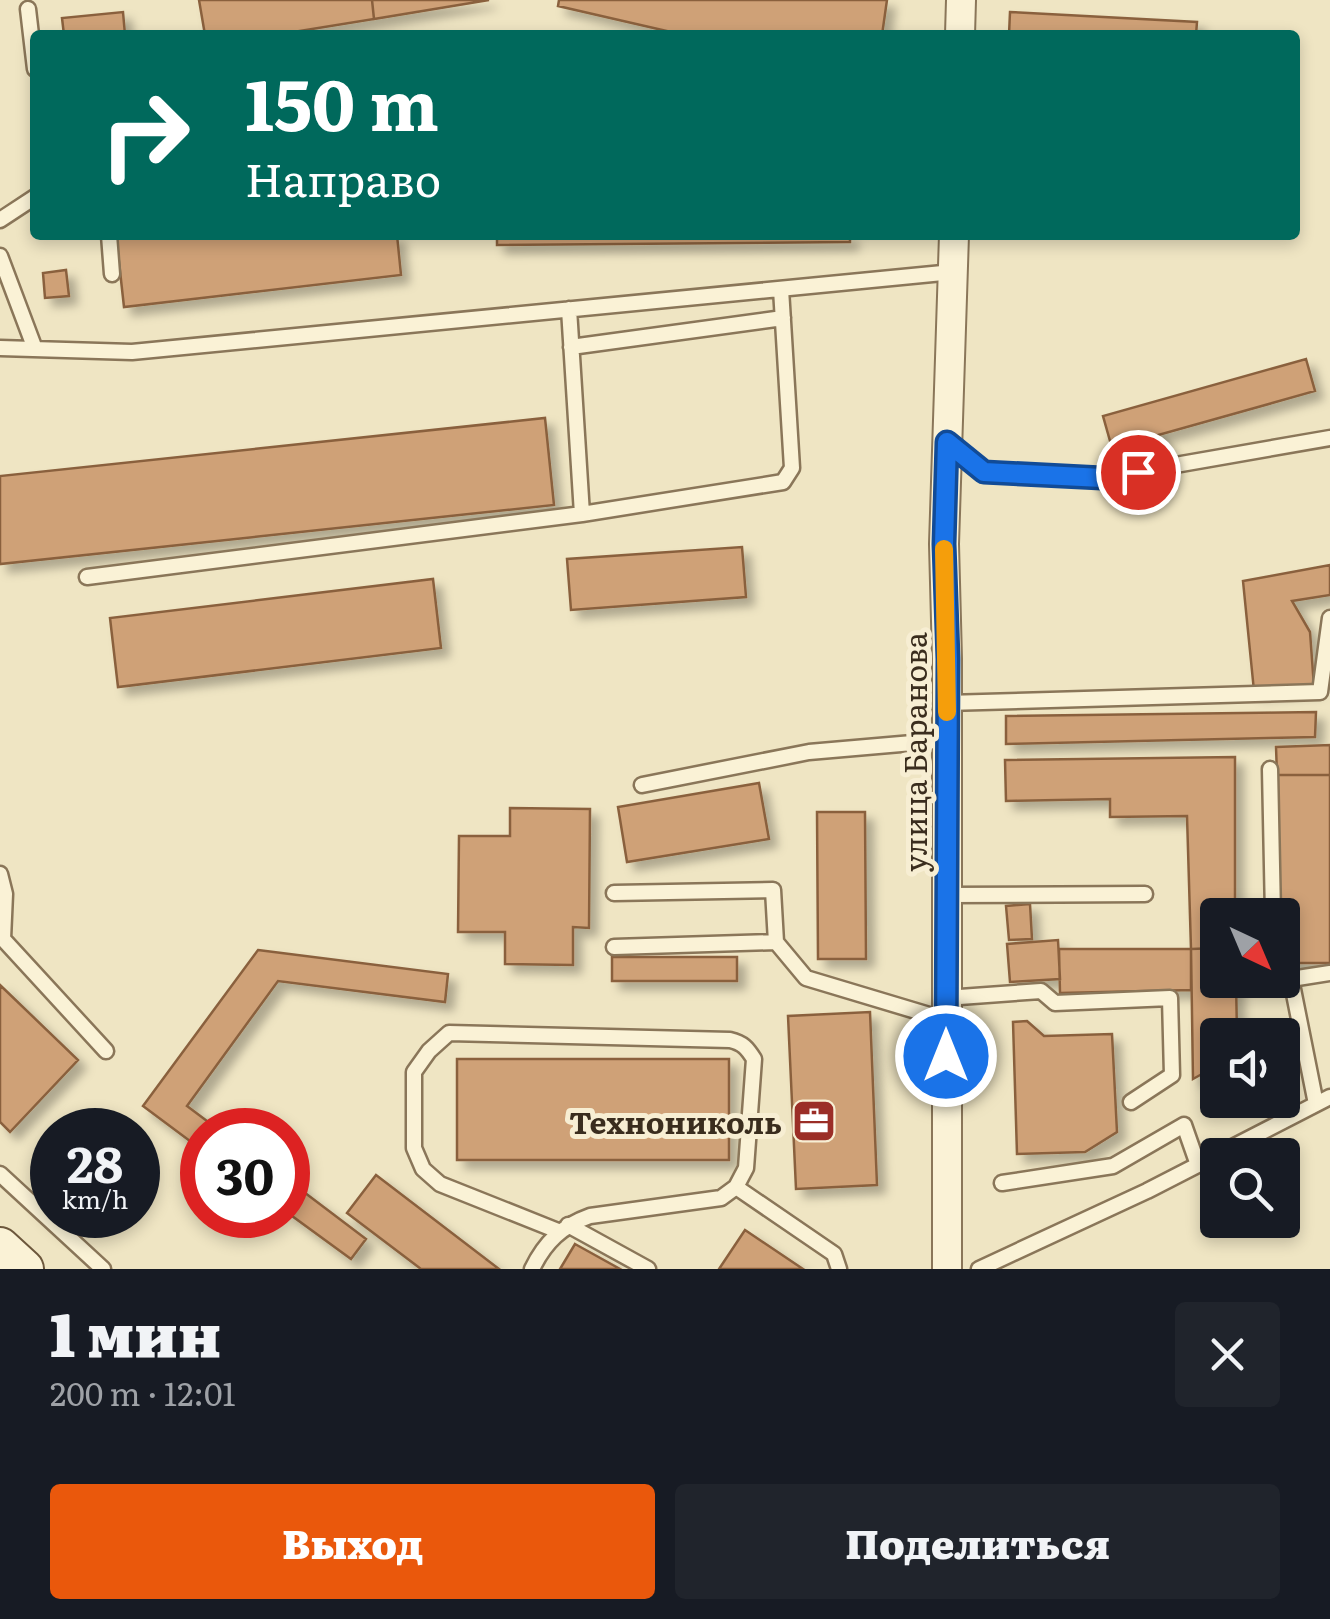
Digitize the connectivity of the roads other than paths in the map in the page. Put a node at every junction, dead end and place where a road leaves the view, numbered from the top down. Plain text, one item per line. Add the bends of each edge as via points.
1 (962, 0) edge
2 (28, 10) dead end
3 (30, 30) edge
4 (960, 30) edge
5 (30, 199) edge
6 (0, 220) edge
7 (109, 240) edge
8 (954, 240) edge
9 (0, 256) edge
10 (953, 272) junction
11 (112, 274) dead end
12 (781, 288) junction
13 (568, 309) junction
14 (783, 318) junction
15 (571, 346) junction
16 (0, 348) edge
17 (34, 349) junction
18 (1330, 438) edge
19 (947, 442) junction
20 (582, 514) junction
21 (87, 577) dead end
22 (1330, 618) edge
23 (947, 702) junction
24 (947, 740) junction
25 (1270, 769) dead end
26 (642, 785) dead end
27 (0, 874) edge
28 (614, 893) dead end
29 (1145, 894) dead end
30 (946, 895) junction
31 (1273, 898) edge
32 (776, 942) junction
33 (614, 948) dead end
34 (1330, 973) edge
35 (1300, 975) edge
36 (1293, 998) edge
37 (946, 1009) junction
38 (106, 1051) dead end
39 (1323, 1101) edge
40 (1131, 1102) dead end
41 (1198, 1165) junction
42 (0, 1174) edge
43 (1002, 1183) dead end
44 (736, 1186) junction
45 (563, 1228) junction
46 (0, 1247) edge
47 (24, 1269) edge
48 (103, 1269) edge
49 (532, 1269) edge
50 (648, 1269) edge
51 (839, 1269) edge
52 (947, 1269) edge
53 (979, 1269) edge

1 - 4 street
2 - 3 lane
5 - 6 lane
7 - 11 lane
8 - 10 street, улица Баранова
9 - 17 lane
10 - 12 lane
10 - 19 street, улица Баранова
12 - 13 lane
12 - 14 lane
13 - 15 lane
13 - 17 lane via 132,352
14 - 15 lane
14 - 20 lane via 792,468 783,482
15 - 20 lane
16 - 17 lane
18 - 19 lane via 1102,478 984,472
19 - 23 street, улица Баранова
20 - 21 lane
22 - 23 lane via 1320,692
23 - 24 street, улица Баранова
24 - 26 lane via 809,752
24 - 30 street, улица Баранова
25 - 31 lane
27 - 38 lane via 6,894 3,938
28 - 32 lane via 774,890
29 - 30 lane
30 - 37 street, улица Баранова
32 - 33 lane
32 - 37 lane via 806,978
34 - 35 lane
36 - 39 lane
37 - 40 lane via 1041,991 1056,1003 1170,998 1172,1075
37 - 52 street, улица Баранова
39 - 41 lane
41 - 43 lane via 1184,1125 1113,1166
41 - 53 lane
42 - 48 lane
44 - 45 lane via 721,1198 590,1216
44 - 45 lane via 746,1168 754,1059 740,1042 449,1033 414,1072 414,1148 423,1169 440,1184
44 - 51 lane via 834,1254
45 - 49 lane
45 - 50 lane
46 - 47 main road

